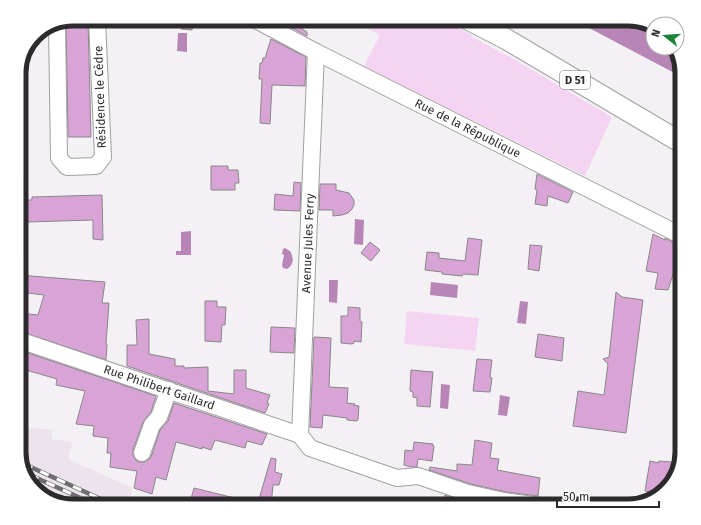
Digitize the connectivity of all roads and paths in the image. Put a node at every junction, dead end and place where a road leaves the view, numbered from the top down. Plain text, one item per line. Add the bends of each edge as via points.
1 (97, 26) edge
2 (267, 26) edge
3 (481, 26) edge
4 (57, 29) edge
5 (316, 52) junction
6 (675, 139) edge
7 (675, 232) edge
8 (26, 342) edge
9 (168, 390) junction
10 (300, 435) junction
11 (142, 452) dead end
12 (495, 499) edge

1 - 4 street, Résidence le Cèdre via 103,158 96,166 67,167 59,158
2 - 5 street, Rue de la République
3 - 6 main road, D 51
5 - 7 street, Rue de la République
5 - 10 street, Avenue Jules Ferry
8 - 9 street, Rue Philibert Gaillard
9 - 10 street, Rue Philibert Gaillard
9 - 11 street
10 - 12 street via 310,448 397,478 418,476

